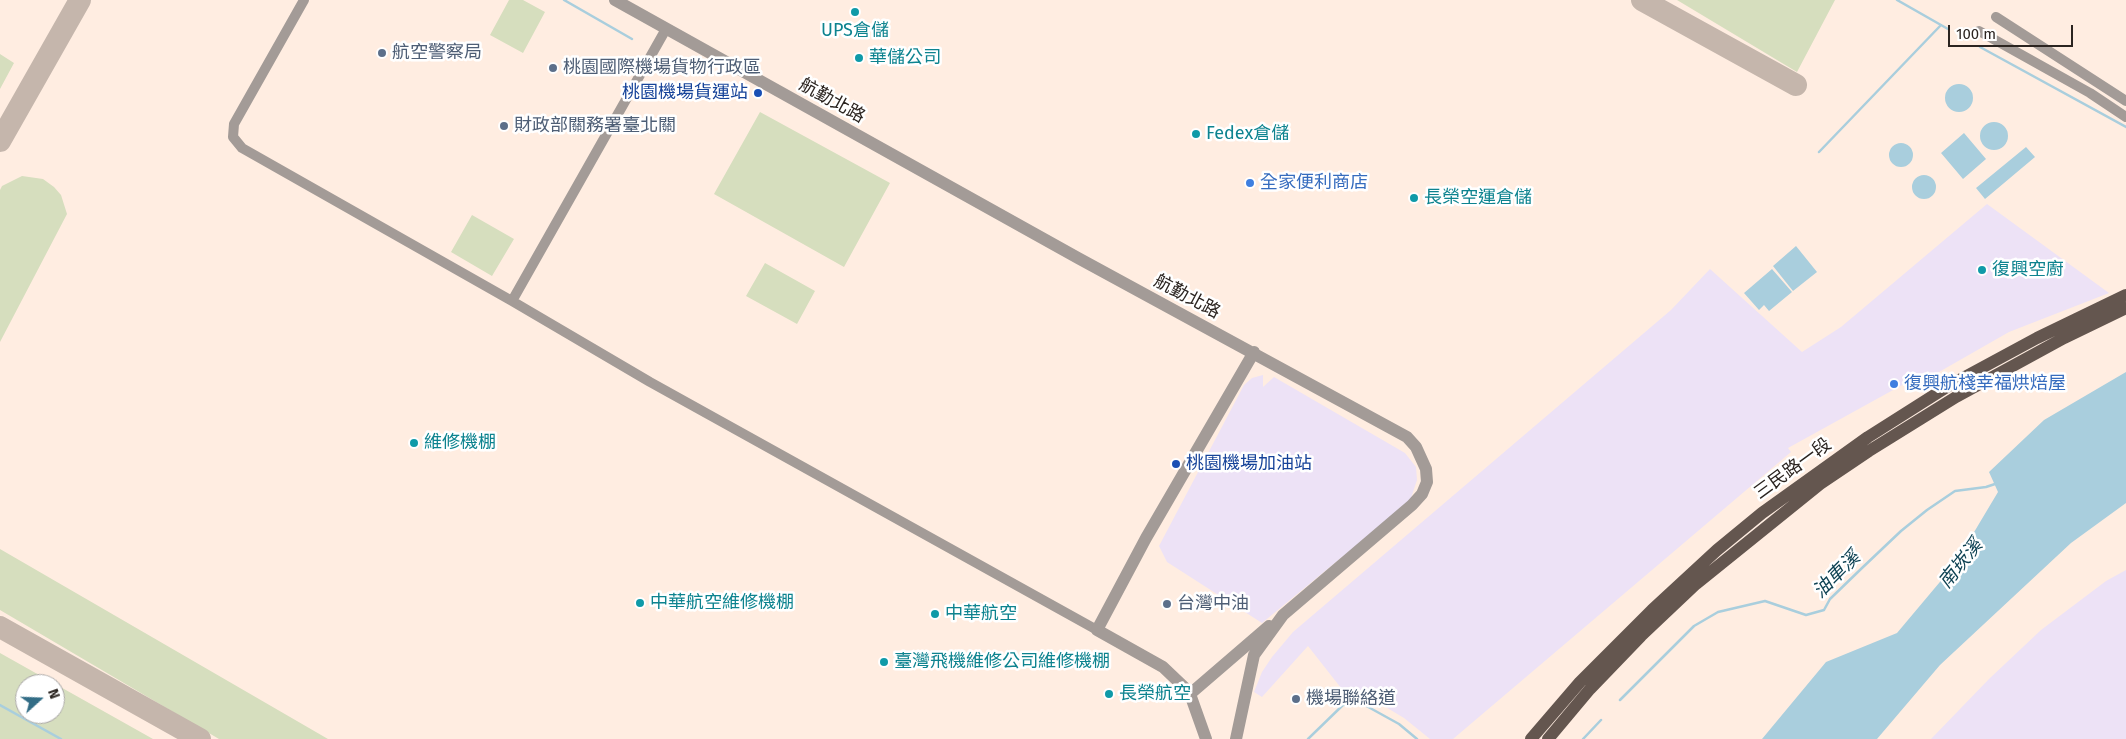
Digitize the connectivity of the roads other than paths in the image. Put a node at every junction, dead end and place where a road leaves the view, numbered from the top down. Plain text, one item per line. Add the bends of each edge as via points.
1 (304, 0) edge
2 (615, 0) edge
3 (1996, 17) dead end
4 (666, 29) junction
5 (1979, 31) dead end
6 (2126, 101) edge
7 (2126, 117) edge
8 (2126, 295) edge
9 (512, 301) junction
10 (2126, 308) edge
11 (1254, 352) junction
12 (1283, 615) junction
13 (1097, 630) junction
14 (1190, 694) junction
15 (1206, 739) edge
16 (1236, 739) edge
17 (1531, 739) edge
18 (1548, 739) edge

1 - 9 street via 234,124 233,137 242,148
2 - 4 street, 航勤北路
3 - 6 street
4 - 9 street
4 - 11 street, 航勤北路
5 - 7 street via 2090,93
8 - 17 main road, 三民路一段 via 1950,385 1868,437 1762,513 1652,610 1580,682
9 - 13 street via 658,387
10 - 18 main road, 三民路一段 via 1956,397 1820,484 1696,584 1590,689
11 - 12 street, 航勤北路 via 1407,437 1422,457 1426,469 1427,482 1412,505
11 - 13 street via 1146,538
12 - 14 street
12 - 16 street, 航勤北路 via 1254,655
13 - 14 street via 1163,667
14 - 15 street

